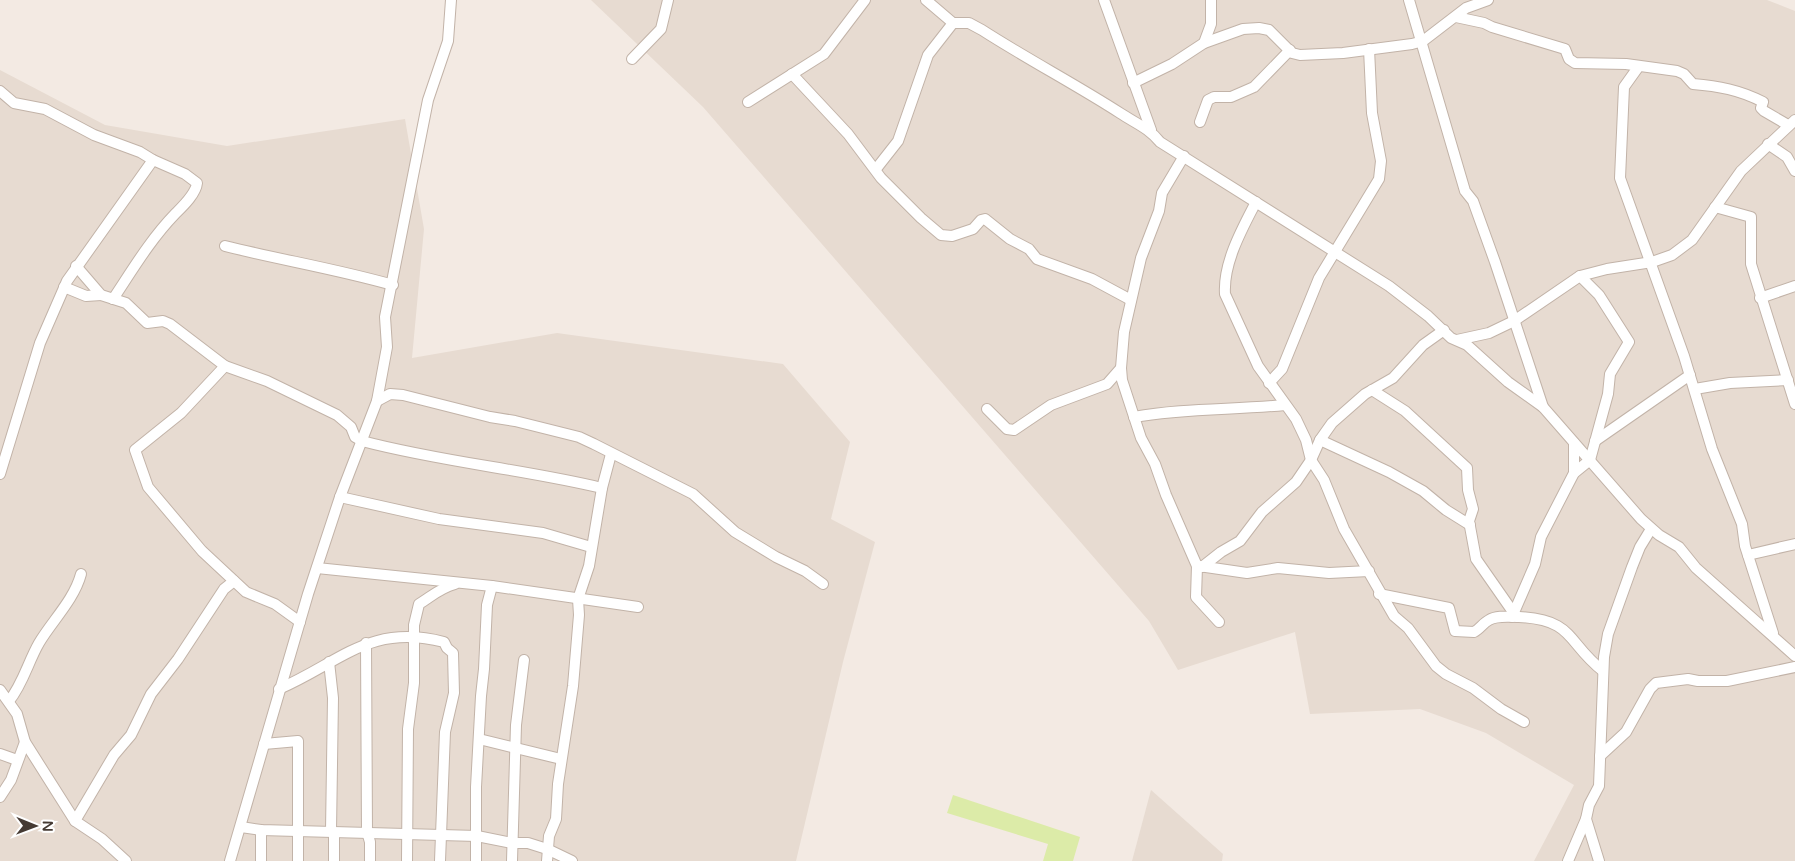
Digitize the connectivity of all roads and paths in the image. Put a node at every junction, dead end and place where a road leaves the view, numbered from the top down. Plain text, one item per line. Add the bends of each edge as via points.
1 (451, 0) edge
2 (668, 0) edge
3 (865, 0) edge
4 (926, 0) edge
5 (1104, 0) edge
6 (1211, 0) edge
7 (1409, 0) edge
8 (1488, 0) edge
9 (1456, 17) junction
10 (953, 23) junction
11 (1423, 41) junction
12 (1204, 43) junction
13 (1369, 49) junction
14 (1290, 50) junction
15 (632, 59) dead end
16 (1639, 66) junction
17 (792, 74) junction
18 (1133, 83) junction
19 (0, 91) edge
20 (748, 102) dead end
21 (1200, 122) dead end
22 (1792, 122) edge
23 (1151, 130) junction
24 (1768, 144) junction
25 (1184, 156) junction
26 (153, 160) junction
27 (876, 169) junction
28 (1795, 172) edge
29 (1256, 202) junction
30 (1715, 207) junction
31 (225, 246) dead end
32 (1335, 251) junction
33 (1652, 262) junction
34 (76, 266) junction
35 (1580, 276) junction
36 (393, 285) junction
37 (1795, 286) edge
38 (64, 287) junction
39 (101, 295) junction
40 (1760, 298) junction
41 (114, 299) junction
42 (1131, 300) junction
43 (1514, 321) junction
44 (1444, 330) junction
45 (1457, 340) junction
46 (225, 366) junction
47 (1121, 368) junction
48 (1690, 375) junction
49 (1788, 380) junction
50 (1269, 383) junction
51 (1372, 390) junction
52 (1695, 390) junction
53 (377, 400) junction
54 (1795, 404) edge
55 (1285, 405) junction
56 (1543, 407) junction
57 (987, 409) dead end
58 (1134, 417) junction
59 (1320, 440) junction
60 (362, 441) junction
61 (1595, 441) junction
62 (1574, 443) junction
63 (612, 454) junction
64 (3, 456) edge
65 (1311, 460) junction
66 (1590, 460) junction
67 (1574, 473) junction
68 (0, 474) edge
69 (602, 488) junction
70 (340, 497) junction
71 (1470, 525) junction
72 (1651, 529) junction
73 (1795, 544) edge
74 (591, 547) junction
75 (1748, 554) junction
76 (1199, 566) junction
77 (317, 568) junction
78 (1369, 571) junction
79 (81, 574) dead end
80 (234, 581) junction
81 (459, 583) junction
82 (823, 584) dead end
83 (492, 586) junction
84 (1380, 594) junction
85 (578, 600) junction
86 (638, 606) dead end
87 (1513, 614) junction
88 (300, 622) junction
89 (1220, 622) dead end
90 (415, 636) junction
91 (1776, 638) junction
92 (366, 643) junction
93 (1795, 656) edge
94 (524, 660) dead end
95 (329, 662) junction
96 (1795, 667) edge
97 (1603, 671) junction
98 (279, 688) junction
99 (0, 690) edge
100 (9, 702) junction
101 (1524, 722) dead end
102 (479, 738) junction
103 (25, 742) junction
104 (264, 744) junction
105 (516, 747) junction
106 (0, 754) edge
107 (1600, 756) junction
108 (562, 759) junction
109 (17, 760) junction
110 (0, 797) edge
111 (1586, 819) junction
112 (74, 821) junction
113 (240, 828) junction
114 (261, 830) junction
115 (298, 831) junction
116 (331, 831) junction
117 (367, 832) junction
118 (407, 833) junction
119 (440, 834) junction
120 (477, 836) junction
121 (512, 843) junction
122 (547, 849) junction
123 (126, 861) edge
124 (230, 861) edge
125 (261, 861) edge
126 (298, 861) edge
127 (334, 861) edge
128 (370, 861) edge
129 (407, 861) edge
130 (440, 861) edge
131 (476, 861) edge
132 (512, 861) edge
133 (546, 861) edge
134 (572, 861) edge
135 (1568, 861) edge
136 (1599, 861) edge

1 - 36 street via 448,41 428,100
2 - 15 street via 661,28
3 - 17 street via 824,54
4 - 10 street
5 - 18 street
6 - 12 street via 1211,24
7 - 11 street
8 - 9 street via 1469,6
9 - 11 street
9 - 16 street via 1564,49 1568,59 1575,63
10 - 23 street via 969,23 982,30
10 - 27 street via 928,55 898,141
11 - 13 street
11 - 43 street via 1466,190 1473,201
12 - 14 street via 1243,29 1265,28
12 - 18 street via 1172,64
13 - 14 street via 1300,55
13 - 32 street via 1372,112 1380,151 1380,172 1374,188
14 - 21 street via 1254,87 1231,97 1208,100
16 - 22 street via 1681,72 1693,84 1725,87 1763,102 1764,111
16 - 33 street via 1624,87 1619,169
17 - 20 street
17 - 27 street
18 - 23 street
19 - 26 street via 14,104 44,109
22 - 24 street
23 - 25 street via 1160,142
24 - 28 street via 1787,158
24 - 30 street via 1741,171
25 - 29 street
25 - 42 street via 1162,193
26 - 34 street
26 - 41 street via 193,178 196,188 150,241
27 - 42 street via 920,218 941,235 952,236 973,229 985,218 1028,249 1036,259 1092,279
29 - 32 street
29 - 50 street via 1227,269 1225,294 1238,326
30 - 33 street via 1692,240 1672,255
30 - 40 street via 1751,217 1751,264
31 - 36 street
32 - 44 street via 1396,291
32 - 50 street via 1319,278 1282,369
33 - 35 street
33 - 48 street
34 - 38 street
34 - 39 street
35 - 43 street
35 - 61 street via 1599,295 1629,342 1610,374
36 - 53 street via 386,317 387,347
37 - 40 street
38 - 39 street via 86,296
38 - 64 street via 40,343
39 - 41 street
40 - 49 street
41 - 46 street via 126,303 147,323 164,321 170,324
42 - 47 street
43 - 45 street via 1489,333
43 - 56 street
44 - 45 street
44 - 51 street via 1423,345 1393,378
45 - 56 street
46 - 60 street via 267,381 332,412 345,420
46 - 80 street via 181,413 135,450 148,487 202,551
47 - 57 street via 1107,384 1050,405 1014,430 1007,430
47 - 58 street
48 - 52 street
48 - 61 street
49 - 52 street
49 - 54 street
50 - 55 street
51 - 59 street via 1332,423
51 - 71 street via 1405,411 1467,468 1473,509
52 - 75 street via 1712,448 1742,524
53 - 60 street
53 - 63 street via 390,394 413,397 579,437
55 - 58 street via 1182,410
55 - 65 street via 1306,440
56 - 62 street
58 - 76 street
59 - 65 street
59 - 71 street via 1389,472
60 - 69 street
60 - 70 street
61 - 66 street
62 - 66 street
62 - 67 street
63 - 69 street
63 - 82 street via 693,494 735,532
64 - 68 street
65 - 76 street via 1296,482 1262,512 1242,538
65 - 78 street via 1324,480 1344,529
66 - 67 street
66 - 72 street
67 - 87 street via 1541,537 1534,564
69 - 74 street via 599,519
70 - 74 street via 439,519 543,533
70 - 77 street
71 - 87 street via 1477,562
72 - 91 street via 1679,547 1696,568
72 - 97 street via 1640,548 1608,634
73 - 75 street
74 - 85 street via 589,566
75 - 91 street
76 - 78 street via 1247,573 1278,568 1330,573
76 - 89 street via 1196,597
77 - 81 street
77 - 88 street
78 - 84 street
79 - 100 street via 78,586 38,645 28,671
80 - 88 street via 246,592 275,604
80 - 112 street via 224,589 178,660 151,694 131,735 114,755
81 - 83 street
81 - 90 street via 437,590 430,599 419,604
83 - 85 street
83 - 102 street via 487,605
84 - 87 street via 1449,608 1455,631 1474,632 1492,618
84 - 101 street via 1436,666
85 - 86 street
85 - 108 street via 573,686
87 - 97 street via 1557,624
88 - 98 street
90 - 92 street
90 - 118 street via 414,684 408,729
90 - 119 street via 444,642 453,653 454,694 445,732
91 - 93 street
92 - 95 street
92 - 117 street
94 - 105 street
95 - 98 street
95 - 116 street via 333,698
96 - 107 street via 1727,680 1680,679 1656,683 1626,732
97 - 107 street
98 - 104 street
99 - 100 street
100 - 103 street via 17,714
102 - 105 street
102 - 120 street
103 - 109 street
103 - 112 street
104 - 113 street
104 - 115 street via 298,741
105 - 108 street
105 - 121 street
106 - 109 street
107 - 111 street via 1599,786
108 - 122 street via 556,819
109 - 110 street via 11,780
111 - 135 street
111 - 136 street
112 - 123 street via 102,838
113 - 114 street
113 - 124 street
114 - 115 street
114 - 125 street
115 - 116 street
115 - 126 street
116 - 117 street
116 - 127 street via 334,834
117 - 118 street
117 - 128 street
118 - 119 street
118 - 129 street
119 - 120 street
119 - 130 street
120 - 121 street
120 - 131 street
121 - 122 street via 528,843
121 - 132 street
122 - 133 street
122 - 134 street

